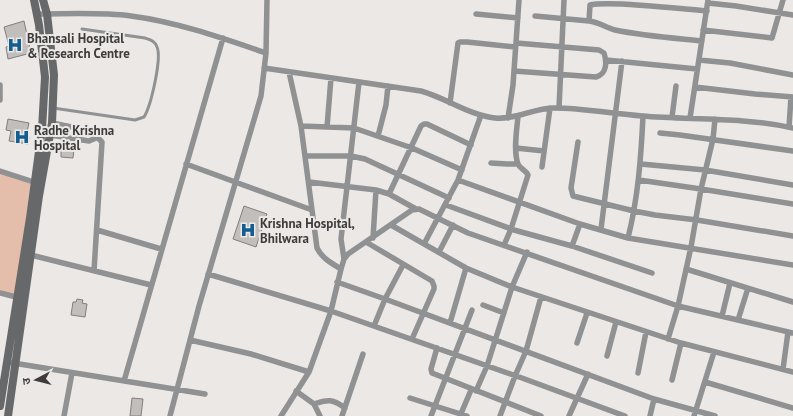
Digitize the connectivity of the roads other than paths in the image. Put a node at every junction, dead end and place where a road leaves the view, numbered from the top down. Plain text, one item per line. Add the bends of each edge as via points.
1 (34, 0) edge
2 (43, 0) edge
3 (267, 0) edge
4 (519, 0) edge
5 (564, 0) edge
6 (783, 0) edge
7 (708, 2) edge
8 (706, 11) junction
9 (780, 13) junction
10 (37, 14) junction
11 (47, 14) junction
12 (476, 14) dead end
13 (793, 15) edge
14 (535, 16) dead end
15 (518, 18) junction
16 (563, 18) junction
17 (589, 21) junction
18 (82, 29) dead end
19 (703, 30) junction
20 (223, 38) junction
21 (702, 41) junction
22 (516, 45) junction
23 (563, 46) junction
24 (266, 53) junction
25 (606, 60) junction
26 (698, 60) junction
27 (622, 61) junction
28 (264, 68) junction
29 (697, 69) junction
30 (514, 71) junction
31 (289, 72) junction
32 (561, 75) junction
33 (793, 75) edge
34 (331, 78) junction
35 (359, 82) junction
36 (0, 85) edge
37 (388, 86) junction
38 (676, 86) dead end
39 (695, 86) junction
40 (792, 97) edge
41 (0, 100) edge
42 (450, 103) junction
43 (53, 108) junction
44 (550, 108) junction
45 (559, 108) junction
46 (616, 114) junction
47 (481, 116) junction
48 (518, 116) junction
49 (643, 116) junction
50 (672, 117) junction
51 (508, 118) junction
52 (690, 118) junction
53 (715, 119) junction
54 (52, 123) junction
55 (301, 126) junction
56 (327, 127) junction
57 (354, 128) junction
58 (791, 128) edge
59 (660, 133) dead end
60 (50, 135) junction
61 (378, 136) junction
62 (96, 138) junction
63 (712, 139) junction
64 (578, 142) dead end
65 (471, 145) junction
66 (412, 148) junction
67 (516, 148) junction
68 (544, 151) junction
69 (793, 151) edge
70 (306, 156) junction
71 (351, 156) junction
72 (491, 163) dead end
73 (186, 164) junction
74 (518, 164) junction
75 (641, 164) junction
76 (542, 167) dead end
77 (462, 170) junction
78 (705, 170) junction
79 (0, 171) edge
80 (399, 174) junction
81 (458, 180) junction
82 (638, 180) junction
83 (309, 182) junction
84 (38, 183) junction
85 (236, 183) junction
86 (793, 185) edge
87 (348, 186) junction
88 (701, 189) junction
89 (376, 190) junction
90 (389, 194) junction
91 (449, 198) junction
92 (519, 203) junction
93 (605, 204) junction
94 (793, 204) edge
95 (446, 205) junction
96 (416, 209) junction
97 (312, 210) junction
98 (634, 212) junction
99 (439, 218) junction
100 (697, 220) junction
101 (580, 224) junction
102 (391, 225) junction
103 (453, 225) junction
104 (511, 229) junction
105 (601, 229) junction
106 (97, 230) junction
107 (793, 236) edge
108 (373, 238) junction
109 (628, 238) junction
110 (366, 242) junction
111 (424, 244) junction
112 (504, 245) junction
113 (572, 246) junction
114 (691, 247) junction
115 (162, 249) junction
116 (439, 252) junction
117 (527, 252) junction
118 (27, 254) junction
119 (344, 260) junction
120 (403, 265) junction
121 (793, 265) edge
122 (466, 268) junction
123 (340, 269) junction
124 (686, 269) junction
125 (94, 271) junction
126 (652, 273) dead end
127 (208, 274) junction
128 (337, 282) junction
129 (730, 283) junction
130 (151, 285) junction
131 (512, 287) junction
132 (748, 288) junction
133 (0, 294) edge
134 (540, 297) junction
135 (21, 298) junction
136 (385, 299) junction
137 (793, 302) edge
138 (483, 306) dead end
139 (678, 306) junction
140 (472, 310) dead end
141 (331, 311) junction
142 (422, 313) junction
143 (504, 313) junction
144 (587, 313) junction
145 (722, 316) junction
146 (738, 320) junction
147 (616, 322) junction
148 (450, 323) junction
149 (374, 326) junction
150 (465, 329) junction
151 (646, 332) junction
152 (790, 332) edge
153 (412, 339) junction
154 (668, 339) junction
155 (190, 340) junction
156 (495, 340) junction
157 (577, 343) dead end
158 (681, 343) junction
159 (437, 348) junction
160 (526, 352) junction
161 (714, 352) junction
162 (363, 354) dead end
163 (454, 354) junction
164 (607, 356) dead end
165 (11, 363) junction
166 (487, 366) junction
167 (783, 369) junction
168 (308, 372) junction
169 (793, 372) edge
170 (72, 373) junction
171 (638, 373) dead end
172 (588, 374) junction
173 (515, 376) junction
174 (445, 379) junction
175 (672, 380) dead end
176 (124, 381) junction
177 (705, 382) junction
178 (177, 389) junction
179 (474, 390) junction
180 (296, 391) junction
181 (205, 394) dead end
182 (410, 398) dead end
183 (576, 398) junction
184 (654, 399) junction
185 (505, 402) junction
186 (314, 404) junction
187 (435, 405) junction
188 (0, 406) edge
189 (345, 408) junction
190 (793, 408) edge
191 (695, 413) edge
192 (460, 414) edge
193 (8, 416) edge
194 (64, 416) edge
195 (170, 416) edge
196 (281, 416) edge
197 (320, 416) edge
198 (342, 416) edge
199 (431, 416) edge
200 (466, 416) edge
201 (500, 416) edge
202 (541, 416) edge
203 (568, 416) edge
204 (625, 416) edge
205 (650, 416) edge
206 (715, 416) edge

1 - 10 main road
2 - 11 main road
3 - 24 street
4 - 15 street
5 - 16 street
6 - 9 street
7 - 8 street
7 - 9 street
8 - 17 street via 603,2 591,4
8 - 19 street
9 - 13 street
9 - 19 street via 771,39
10 - 11 street
10 - 84 main road via 45,77
11 - 20 street via 131,16
11 - 43 main road via 54,75
12 - 15 street
14 - 16 street
15 - 22 street
16 - 17 street
16 - 23 street
17 - 21 street via 620,31
18 - 43 lane via 146,38 156,43 159,61 149,107 144,117 135,120
19 - 21 street
20 - 24 street
20 - 73 street
21 - 26 street
22 - 23 street
22 - 30 street
22 - 42 street via 458,43
23 - 25 street via 599,50 604,53
23 - 32 street
24 - 28 street
25 - 27 street
25 - 32 street via 604,73 599,76
26 - 29 street
26 - 33 street via 730,63
27 - 29 street
27 - 46 street
28 - 31 street
28 - 85 street via 260,96
29 - 39 street
30 - 32 street
30 - 51 street
31 - 34 street
31 - 55 street
32 - 45 street
34 - 35 street
34 - 56 street
35 - 37 street
35 - 57 street
36 - 41 street
37 - 42 street via 421,91
37 - 61 street
38 - 50 street
39 - 40 street
39 - 52 street
40 - 58 street
42 - 47 street
43 - 54 main road
44 - 45 street
44 - 48 street
44 - 68 street
45 - 46 street
46 - 49 street
46 - 93 street
47 - 51 street
47 - 65 street
48 - 51 street
48 - 67 street
49 - 50 street
49 - 75 street
50 - 52 street
52 - 53 street
53 - 58 street via 760,122
53 - 63 street
54 - 60 main road
54 - 62 street via 91,131
55 - 56 street
55 - 70 street
56 - 57 street
57 - 61 street
57 - 71 street
59 - 63 street
60 - 62 street via 89,142
60 - 84 main road
61 - 66 street
62 - 106 street via 102,145
63 - 69 street
63 - 78 street
64 - 93 street via 572,194 575,197
65 - 66 street via 425,124
65 - 77 street
66 - 77 street
66 - 80 street
67 - 68 street
67 - 74 street
68 - 76 street
70 - 71 street
70 - 83 street
71 - 80 street via 365,159
71 - 87 street
72 - 74 street
73 - 85 street
73 - 115 street
74 - 92 street via 528,175
75 - 78 street
75 - 82 street
77 - 81 street
78 - 86 street
78 - 88 street
79 - 84 street
80 - 90 street
80 - 91 street
81 - 91 street
81 - 92 street
82 - 88 street
82 - 98 street
83 - 87 street
83 - 97 street
84 - 118 main road
85 - 97 street
85 - 127 street
87 - 89 street
87 - 119 street via 341,239
88 - 94 street
88 - 100 street
89 - 90 street
89 - 108 street
90 - 96 street
91 - 95 street
92 - 101 street
92 - 104 street
93 - 98 street
93 - 105 street
95 - 99 street
95 - 104 street
96 - 99 street
96 - 102 street
97 - 123 street via 317,248 320,254
98 - 100 street
98 - 109 street
99 - 103 street
99 - 111 street
100 - 107 street
100 - 114 street
101 - 105 street
101 - 113 street
102 - 108 street
102 - 111 street
103 - 112 street
103 - 116 street
104 - 112 street
104 - 113 street
105 - 109 street
106 - 115 street
106 - 125 street
108 - 110 street
109 - 114 street
110 - 119 street via 354,249
110 - 120 street
111 - 116 street
112 - 117 street
113 - 126 street
114 - 121 street
114 - 124 street
115 - 130 street
116 - 122 street
117 - 131 street
117 - 139 street
118 - 125 street
118 - 135 main road
119 - 123 street
120 - 136 street
120 - 142 street via 434,284
122 - 131 street
122 - 148 street
123 - 128 street
124 - 129 street
124 - 139 street
125 - 130 street
127 - 141 street
127 - 155 street
128 - 136 street
128 - 141 street
129 - 132 street
129 - 145 street
130 - 176 street
131 - 134 street
131 - 143 street
132 - 137 street
132 - 146 street
133 - 135 street
134 - 144 street
134 - 160 street
135 - 165 main road
136 - 142 street
136 - 149 street
138 - 143 street
139 - 145 street
139 - 154 street
140 - 150 street
141 - 149 street
141 - 168 street
142 - 148 street
142 - 153 street
143 - 156 street
144 - 147 street
144 - 157 street
145 - 146 street
146 - 152 street
147 - 151 street
147 - 164 street
148 - 150 street
149 - 153 street
150 - 156 street
150 - 163 street
151 - 154 street
151 - 171 street
152 - 167 street
153 - 159 street
154 - 158 street
155 - 168 street via 251,354
155 - 178 street
156 - 160 street
156 - 166 street
158 - 161 street
158 - 175 street
159 - 163 street
159 - 174 street via 431,372
160 - 172 street
160 - 173 street
161 - 167 street
161 - 177 street
162 - 189 street
163 - 166 street
163 - 174 street
165 - 170 street
165 - 188 main road
165 - 193 main road
166 - 173 street
166 - 179 street
167 - 169 street
168 - 180 street
170 - 176 street
170 - 194 street
172 - 183 street
172 - 184 street
173 - 183 street
173 - 185 street
174 - 179 street
174 - 187 street
176 - 178 street
177 - 190 street
177 - 191 street
178 - 181 street
178 - 195 street
179 - 185 street
179 - 192 street
180 - 186 street
180 - 196 street
182 - 187 street
183 - 203 street
183 - 204 street
184 - 191 street
184 - 205 street
185 - 201 street
185 - 202 street
186 - 189 street via 333,401
186 - 197 street
187 - 192 street
187 - 199 street
189 - 198 street
191 - 206 street
192 - 200 street

